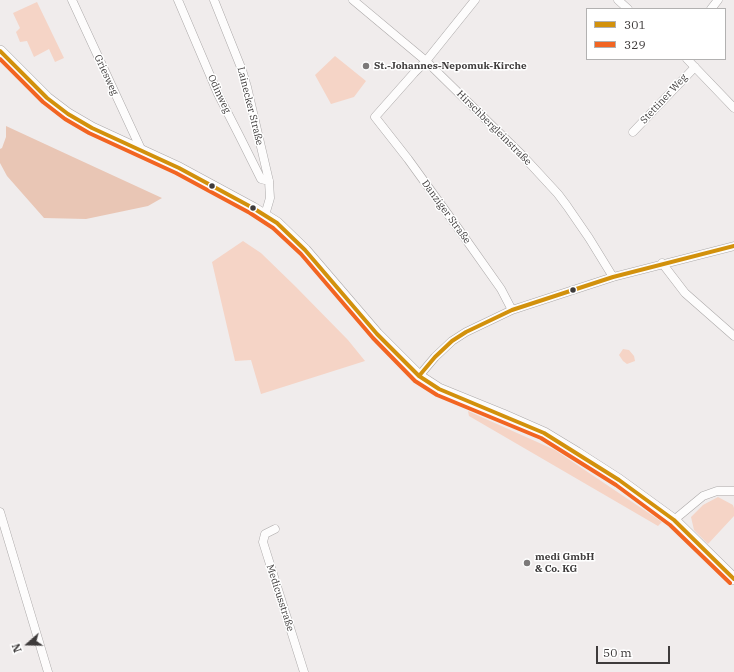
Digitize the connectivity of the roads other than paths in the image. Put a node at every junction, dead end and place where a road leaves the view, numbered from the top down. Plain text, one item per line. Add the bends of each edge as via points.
1 (72, 0) edge
2 (178, 0) edge
3 (214, 0) edge
4 (353, 0) edge
5 (475, 0) edge
6 (618, 0) edge
7 (718, 0) edge
8 (627, 8) edge
9 (712, 8) edge
10 (0, 51) edge
11 (687, 60) edge
12 (426, 61) junction
13 (695, 67) junction
14 (734, 108) edge
15 (633, 132) dead end
16 (140, 150) junction
17 (269, 181) junction
18 (265, 216) junction
19 (734, 246) edge
20 (662, 263) junction
21 (613, 277) junction
22 (512, 310) junction
23 (734, 336) edge
24 (419, 376) junction
25 (734, 491) edge
26 (0, 512) edge
27 (674, 520) junction
28 (275, 529) dead end
29 (734, 578) edge
30 (48, 672) edge
31 (304, 672) edge

1 - 16 street, Griesweg
2 - 17 street, Odinweg via 218,94 261,179
3 - 17 street, Lainecker Straße via 246,81
4 - 12 street, Hirschbergleinstraße
5 - 12 street
6 - 8 street
7 - 9 street
10 - 16 street via 47,98 68,114
11 - 13 street
12 - 21 street, Hirschbergleinstraße via 558,194
12 - 22 street, Danziger Straße via 375,117 455,224 501,289
13 - 14 street
13 - 15 street, Stettiner Weg
16 - 18 street
17 - 18 street, Lainecker Straße via 270,198
18 - 24 street via 277,223 305,250 377,334
19 - 20 street
20 - 21 street
20 - 23 street via 685,293
21 - 22 street
22 - 24 street via 452,341
24 - 27 street via 439,389 544,433 619,480
25 - 27 street via 717,491 704,496
26 - 30 street
27 - 29 street
28 - 31 street, Medicusstraße via 265,534 263,542

